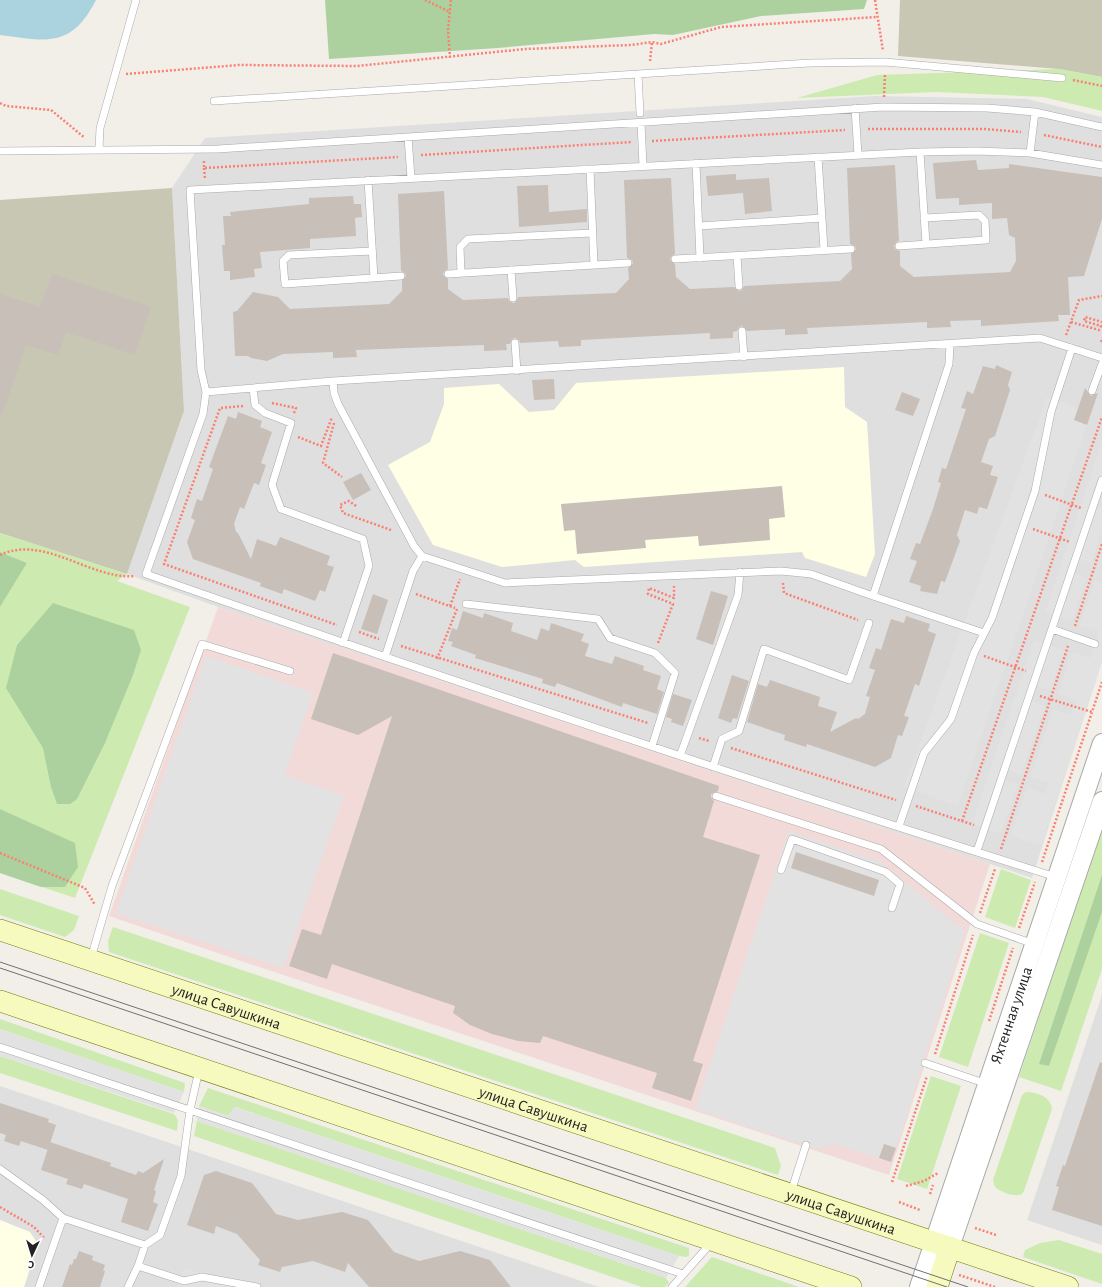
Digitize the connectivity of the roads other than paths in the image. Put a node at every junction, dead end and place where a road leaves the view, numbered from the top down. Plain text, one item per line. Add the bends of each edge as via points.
1 (136, 0) edge
2 (638, 74) junction
3 (1062, 78) road end
4 (214, 101) dead end
5 (855, 108) junction
6 (1035, 112) junction
7 (640, 113) dead end
8 (641, 123) junction
9 (1102, 127) edge
10 (408, 137) junction
11 (99, 149) junction
12 (0, 151) edge
13 (920, 152) junction
14 (1030, 153) junction
15 (858, 155) junction
16 (818, 157) junction
17 (696, 163) junction
18 (1102, 165) edge
19 (643, 166) junction
20 (590, 169) junction
21 (411, 178) junction
22 (368, 180) junction
23 (822, 218) junction
24 (924, 218) junction
25 (699, 226) junction
26 (592, 233) junction
27 (926, 244) junction
28 (899, 246) dead end
29 (851, 249) dead end
30 (824, 250) junction
31 (372, 251) junction
32 (737, 256) junction
33 (700, 258) junction
34 (675, 260) dead end
35 (628, 262) dead end
36 (594, 264) junction
37 (511, 270) junction
38 (461, 273) junction
39 (448, 274) dead end
40 (401, 276) dead end
41 (374, 278) junction
42 (739, 286) dead end
43 (513, 298) dead end
44 (742, 331) dead end
45 (515, 343) dead end
46 (950, 344) junction
47 (1072, 348) junction
48 (744, 357) junction
49 (1102, 358) edge
50 (1102, 364) edge
51 (517, 371) junction
52 (333, 381) junction
53 (253, 388) junction
54 (1092, 391) dead end
55 (206, 392) junction
56 (1102, 480) edge
57 (1101, 489) edge
58 (422, 556) junction
59 (740, 572) junction
60 (873, 596) junction
61 (466, 604) dead end
62 (869, 623) road end
63 (1052, 629) junction
64 (984, 633) junction
65 (343, 643) junction
66 (1095, 644) dead end
67 (385, 657) junction
68 (290, 671) dead end
69 (1102, 744) edge
70 (652, 746) junction
71 (680, 756) junction
72 (713, 767) junction
73 (716, 796) dead end
74 (1102, 801) edge
75 (899, 826) junction
76 (977, 851) junction
77 (894, 860) junction
78 (781, 870) dead end
79 (886, 872) junction
80 (1066, 880) junction
81 (892, 908) dead end
82 (0, 930) edge
83 (1043, 947) junction
84 (90, 960) junction
85 (0, 1001) edge
86 (0, 1047) edge
87 (928, 1064) road end
88 (199, 1068) junction
89 (996, 1087) junction
90 (190, 1110) junction
91 (806, 1145) dead end
92 (0, 1169) edge
93 (790, 1194) junction
94 (63, 1218) junction
95 (712, 1241) junction
96 (145, 1245) junction
97 (942, 1245) junction
98 (138, 1266) junction
99 (683, 1274) junction
100 (184, 1281) junction
101 (39, 1287) edge
102 (128, 1287) edge
103 (190, 1287) edge
104 (257, 1287) edge
105 (672, 1287) edge
106 (851, 1287) edge
107 (919, 1287) edge
108 (937, 1287) edge
109 (1068, 1287) edge

1 - 11 lane via 100,128
2 - 3 lane via 810,62 885,62
2 - 4 lane
2 - 7 lane
5 - 6 lane via 987,108
5 - 8 lane
5 - 15 lane
6 - 9 lane
6 - 14 lane
8 - 10 lane
8 - 19 lane
10 - 11 lane via 218,149
10 - 21 lane
11 - 12 lane
13 - 14 lane
13 - 15 lane
13 - 24 lane
14 - 18 lane
15 - 16 lane
16 - 17 lane
16 - 23 lane
17 - 19 lane
17 - 25 lane
19 - 20 lane
20 - 21 lane
20 - 26 lane
21 - 22 lane
22 - 31 lane
22 - 55 lane via 190,190 201,370
23 - 25 lane
23 - 30 lane
24 - 27 lane
24 - 27 lane via 979,215 985,221 986,240
25 - 33 lane
26 - 36 lane
26 - 38 lane via 468,240 460,247
27 - 28 lane
29 - 30 lane
30 - 32 lane
31 - 41 lane
31 - 41 lane via 289,255 283,261 285,284
32 - 33 lane
32 - 42 lane
33 - 34 lane
35 - 36 lane
36 - 37 lane
37 - 38 lane
37 - 43 lane
38 - 39 lane
40 - 41 lane
44 - 48 lane
45 - 51 lane
46 - 47 lane via 1040,338
46 - 48 lane
46 - 60 lane via 949,364
47 - 49 lane
47 - 64 lane via 1051,412 1034,491 992,618
48 - 51 lane
50 - 54 lane
51 - 52 lane
52 - 53 lane
52 - 58 lane via 338,404 414,546
53 - 55 lane
53 - 65 lane via 255,405 265,413 291,423 272,485 281,509 363,539 369,566
55 - 65 lane via 203,414 146,574
56 - 57 lane
57 - 63 lane via 1091,511
58 - 59 lane via 506,583
58 - 67 lane via 413,571
59 - 60 lane via 796,571
59 - 71 lane via 738,595
60 - 64 lane
61 - 70 lane via 598,619 610,638 655,653 675,673
62 - 72 lane via 849,680 764,649 739,731 722,739
63 - 66 lane
63 - 76 lane
64 - 75 lane via 974,653 951,719 924,753
65 - 67 lane
67 - 70 lane
68 - 84 lane via 202,644 112,886
69 - 80 street, Яхтенная улица
70 - 71 lane
71 - 72 lane
72 - 75 lane
73 - 77 lane via 881,849
74 - 80 street, Яхтенная улица
75 - 76 lane
76 - 80 lane
77 - 79 lane
77 - 83 lane via 976,924
78 - 79 lane via 792,840
79 - 81 lane via 900,884
80 - 83 street, Яхтенная улица
82 - 84 main road, улица Савушкина
83 - 89 street, Яхтенная улица
84 - 93 main road, улица Савушкина
85 - 88 main road
86 - 90 lane
87 - 89 lane
88 - 90 lane
88 - 95 main road
89 - 97 street, Яхтенная улица
90 - 96 lane via 178,1183 160,1235
90 - 99 lane
91 - 93 lane
92 - 94 lane
93 - 97 main road, улица Савушкина
94 - 96 lane
94 - 101 lane
95 - 99 lane
95 - 106 main road
96 - 98 lane
97 - 107 street, Яхтенная улица
97 - 108 main road, Яхтенная улица
97 - 109 main road, улица Савушкина
98 - 100 lane
98 - 102 lane
99 - 105 lane
100 - 103 lane
100 - 104 lane via 202,1277

